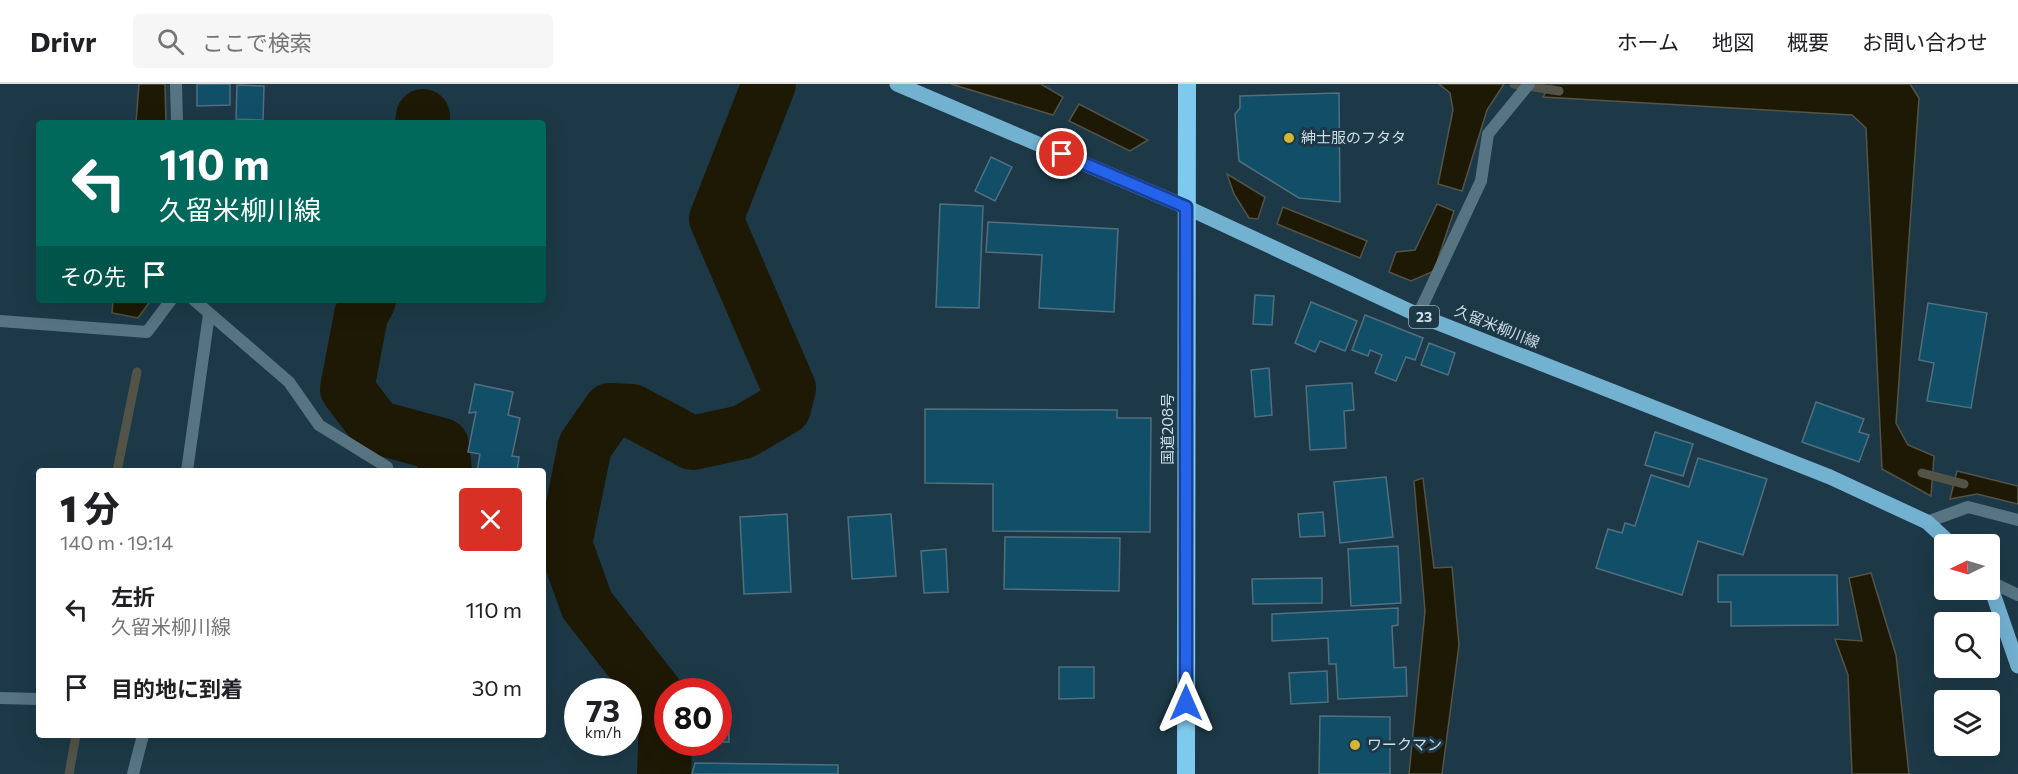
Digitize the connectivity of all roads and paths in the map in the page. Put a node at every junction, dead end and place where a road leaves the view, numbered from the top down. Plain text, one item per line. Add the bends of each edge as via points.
1 (176, 84) edge
2 (897, 84) edge
3 (1187, 84) edge
4 (1529, 84) edge
5 (177, 120) edge
6 (1186, 207) junction
7 (169, 303) edge
8 (197, 303) edge
9 (210, 314) junction
10 (1418, 315) junction
11 (0, 321) edge
12 (187, 468) edge
13 (387, 468) edge
14 (2018, 520) edge
15 (1927, 522) junction
16 (1940, 534) edge
17 (2000, 586) edge
18 (2018, 595) edge
19 (1995, 600) edge
20 (2018, 666) edge
21 (0, 698) edge
22 (36, 699) edge
23 (142, 738) edge
24 (133, 774) edge
25 (1186, 774) edge

1 - 5 street
2 - 6 main road, 久留米柳川線 / 23
3 - 6 highway, 国道208号
4 - 10 street via 1488,134 1481,181
6 - 10 main road, 久留米柳川線 / 23
6 - 25 highway, 国道208号
7 - 11 street via 147,332
8 - 9 street
9 - 12 street
9 - 13 street via 289,382 320,425
10 - 15 main road, 久留米柳川線 / 23 via 1830,477
14 - 15 street via 1968,507
15 - 16 main road, 久留米柳川線 / 23
17 - 18 street
19 - 20 main road
21 - 22 street
23 - 24 street

